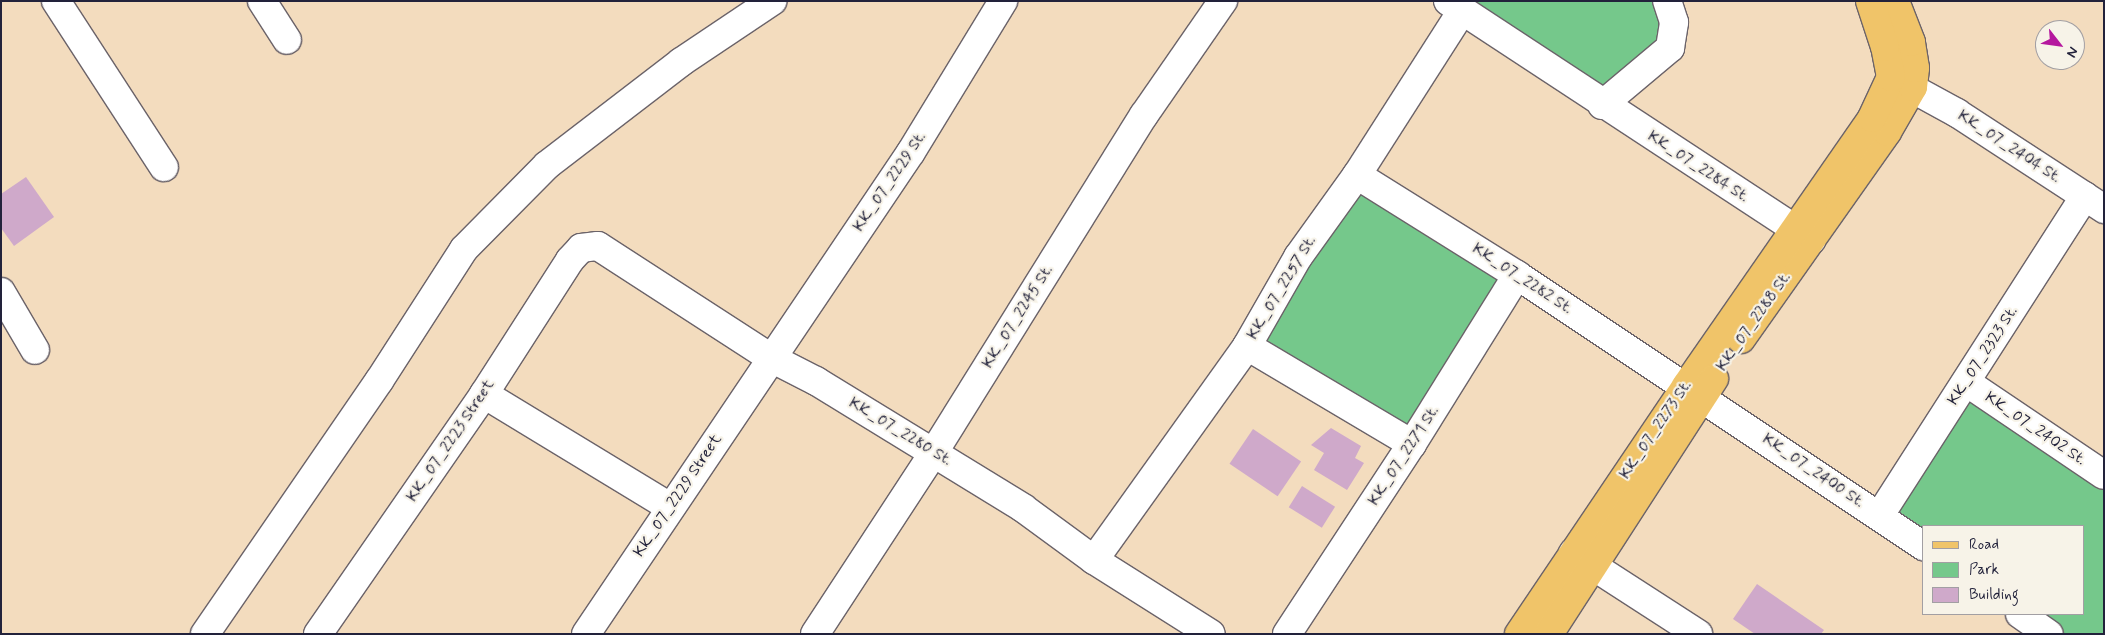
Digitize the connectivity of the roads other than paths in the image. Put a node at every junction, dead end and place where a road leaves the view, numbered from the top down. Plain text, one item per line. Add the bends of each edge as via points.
1 (56, 1) edge
2 (262, 1) edge
3 (772, 1) edge
4 (1003, 1) edge
5 (1223, 1) edge
6 (1667, 1) edge
7 (1870, 1) edge
8 (1894, 1) edge
9 (1455, 6) edge
10 (287, 40) dead end
11 (1902, 82) junction
12 (1602, 105) junction
13 (164, 167) dead end
14 (1357, 174) junction
15 (2094, 203) edge
16 (1803, 235) junction
17 (581, 248) joint
18 (1517, 275) junction
19 (1, 292) edge
20 (1247, 346) junction
21 (35, 350) dead end
22 (770, 358) junction
23 (1966, 382) junction
24 (1693, 391) junction
25 (484, 394) junction
26 (1412, 444) junction
27 (934, 452) junction
28 (2104, 475) edge
29 (670, 507) junction
30 (1880, 515) junction
31 (1922, 545) edge
32 (1584, 559) junction
33 (1094, 560) junction
34 (2021, 615) edge
35 (817, 633) edge
36 (205, 634) edge
37 (318, 634) edge
38 (586, 634) edge
39 (1212, 634) edge
40 (1286, 634) edge
41 (1519, 634) edge
42 (1549, 634) edge
43 (1698, 634) edge
44 (2048, 634) edge

1 - 13 street
2 - 10 street
3 - 36 street via 680,62 547,165 464,249 380,381
4 - 22 street, KK_07_2229 St. via 911,152
5 - 27 street, KK_07_2245 St. via 1144,115
6 - 12 street via 1674,22 1674,39 1663,56
7 - 11 main road via 1885,47
8 - 11 main road via 1911,42 1915,68
9 - 12 street, KK_07_2284 St.
9 - 14 street, KK_07_2257 St.
11 - 15 street, KK_07_2404 St.
11 - 16 main road, KK_07_2273 St. via 1872,118
12 - 16 street, KK_07_2284 St.
14 - 18 street, KK_07_2282 St.
14 - 20 street, KK_07_2257 St. via 1298,257
15 - 23 street, KK_07_2323 St.
16 - 24 main road, KK_07_2273 St.
17 - 22 street, KK_07_2280 St. via 598,246
17 - 25 street, KK_07_2223 Street via 570,260
18 - 24 street, KK_07_2282 St.
18 - 26 street, KK_07_2271 St.
19 - 21 street
20 - 26 street
20 - 33 street, KK_07_2257 St.
22 - 27 street, KK_07_2280 St.
22 - 29 street, KK_07_2229 Street
23 - 28 street, KK_07_2402 St.
23 - 30 street, KK_07_2323 St.
24 - 30 street, KK_07_2400 St.
24 - 32 main road, KK_07_2273 St.
25 - 29 street
25 - 37 street, KK_07_2223 Street
26 - 40 street, KK_07_2271 St.
27 - 33 street, KK_07_2280 St. via 1023,508
27 - 35 street, KK_07_2245 St.
29 - 38 street, KK_07_2229 Street
30 - 31 street, KK_07_2400 St.
32 - 41 main road, KK_07_2273 St.
32 - 42 main road
32 - 43 street
33 - 39 street, KK_07_2280 St.
34 - 44 street

